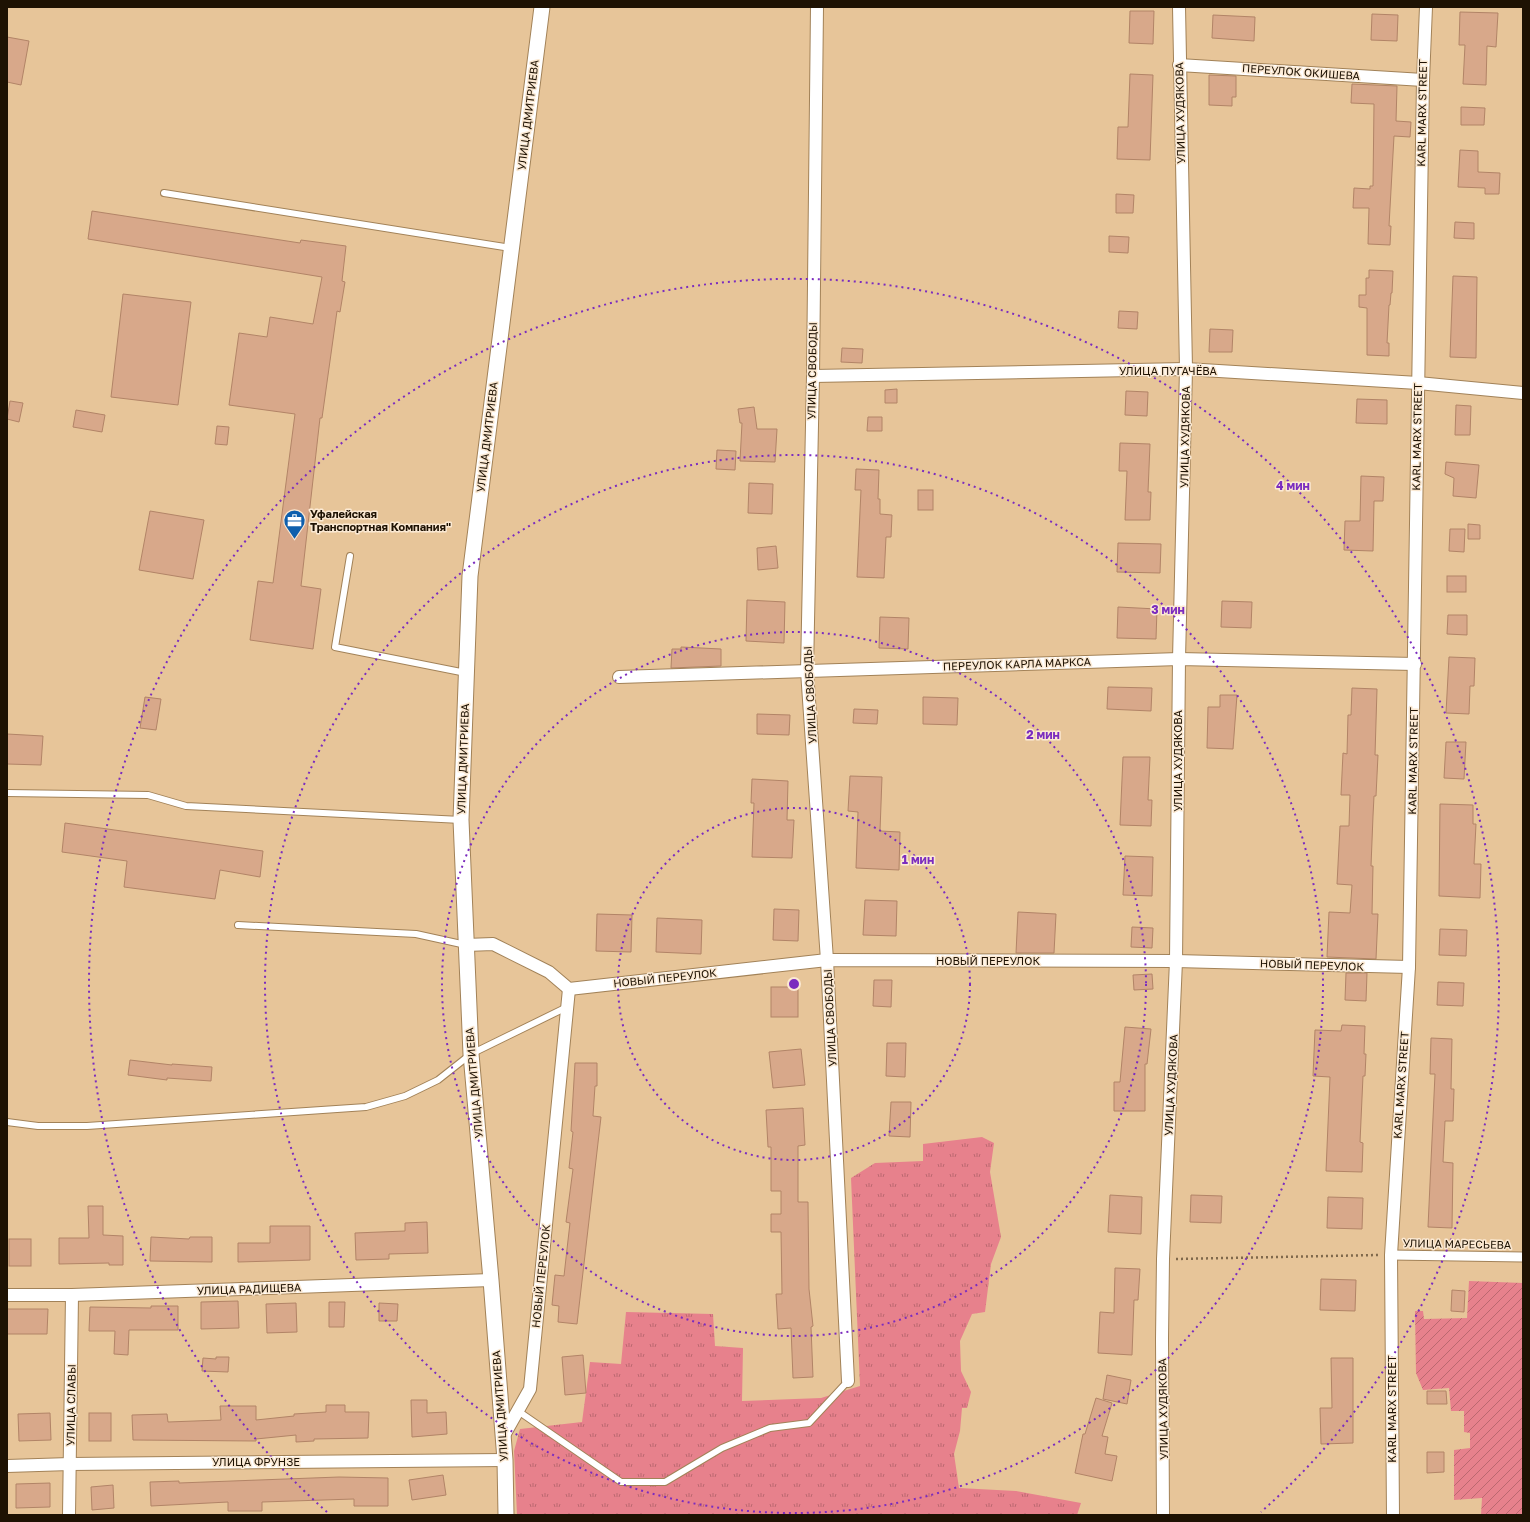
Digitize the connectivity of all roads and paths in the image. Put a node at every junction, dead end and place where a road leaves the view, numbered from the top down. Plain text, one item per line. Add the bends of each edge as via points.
1 (542, 7) edge
2 (817, 7) edge
3 (1179, 7) edge
4 (1426, 7) edge
5 (1179, 65) junction
6 (1423, 80) junction
7 (164, 193) dead end
8 (512, 248) junction
9 (1186, 369) junction
10 (813, 376) junction
11 (1418, 383) junction
12 (1523, 393) edge
13 (350, 556) dead end
14 (1179, 659) junction
15 (1415, 664) junction
16 (807, 671) junction
17 (466, 673) junction
18 (619, 677) dead end
19 (7, 793) edge
20 (461, 820) junction
21 (238, 925) dead end
22 (466, 945) junction
23 (827, 960) junction
24 (1176, 961) junction
25 (1409, 967) junction
26 (569, 989) junction
27 (567, 1007) junction
28 (471, 1054) junction
29 (7, 1122) edge
30 (1391, 1255) junction
31 (1523, 1257) edge
32 (1163, 1259) junction
33 (491, 1280) junction
34 (7, 1295) edge
35 (72, 1295) junction
36 (848, 1381) joint
37 (518, 1411) junction
38 (503, 1437) junction
39 (505, 1460) junction
40 (70, 1464) junction
41 (7, 1466) edge
42 (69, 1515) edge
43 (506, 1515) edge
44 (1164, 1515) edge
45 (1393, 1515) edge

1 - 8 street, УЛИЦА ДМИТРИЕВА
2 - 10 street, УЛИЦА СВОБОДЫ
3 - 5 street, УЛИЦА ХУДЯКОВА
4 - 6 street, KARL MARX STREET
5 - 6 street, ПЕРЕУЛОК ОКИШЕВА
5 - 9 street, УЛИЦА ХУДЯКОВА
6 - 11 street, KARL MARX STREET
7 - 8 lane
8 - 17 street, УЛИЦА ДМИТРИЕВА via 470,576
9 - 10 street, УЛИЦА ПУГАЧЁВА
9 - 11 street, УЛИЦА ПУГАЧЁВА
9 - 14 street, УЛИЦА ХУДЯКОВА
10 - 16 street, УЛИЦА СВОБОДЫ
11 - 12 street, УЛИЦА ПУГАЧЁВА
11 - 15 street, KARL MARX STREET
13 - 17 lane via 336,647
14 - 15 street, ПЕРЕУЛОК КАРЛА МАРКСА
14 - 16 street, ПЕРЕУЛОК КАРЛА МАРКСА
14 - 24 street, УЛИЦА ХУДЯКОВА
15 - 25 street, KARL MARX STREET
16 - 18 street, ПЕРЕУЛОК КАРЛА МАРКСА
16 - 23 street, УЛИЦА СВОБОДЫ
17 - 20 street, УЛИЦА ДМИТРИЕВА
19 - 20 lane via 148,795 186,806
20 - 22 street, УЛИЦА ДМИТРИЕВА
21 - 22 lane via 416,934
22 - 26 street via 493,944 549,972
22 - 28 street, УЛИЦА ДМИТРИЕВА
23 - 24 street, НОВЫЙ ПЕРЕУЛОК
23 - 26 street, НОВЫЙ ПЕРЕУЛОК
23 - 36 street, УЛИЦА СВОБОДЫ
24 - 25 street, НОВЫЙ ПЕРЕУЛОК
24 - 32 street, УЛИЦА ХУДЯКОВА
25 - 30 street, KARL MARX STREET
26 - 27 street, НОВЫЙ ПЕРЕУЛОК
27 - 28 lane
27 - 37 street, НОВЫЙ ПЕРЕУЛОК via 530,1389
28 - 29 lane via 431,1083 405,1096 366,1107 87,1126 38,1126
28 - 33 street, УЛИЦА ДМИТРИЕВА
30 - 31 street, УЛИЦА МАРЕСЬЕВА
30 - 32 path
30 - 45 street, KARL MARX STREET
32 - 44 street, УЛИЦА ХУДЯКОВА
33 - 35 street, УЛИЦА РАДИЩЕВА
33 - 38 street, УЛИЦА ДМИТРИЕВА
34 - 35 street, УЛИЦА РАДИЩЕВА
35 - 40 street, УЛИЦА СЛАВЫ
36 - 37 lane via 809,1423 770,1428 722,1448 665,1482 621,1482
37 - 38 street, НОВЫЙ ПЕРЕУЛОК
38 - 39 street, УЛИЦА ДМИТРИЕВА
39 - 40 street, УЛИЦА ФРУНЗЕ
39 - 43 street, УЛИЦА ДМИТРИЕВА
40 - 41 street, УЛИЦА ФРУНЗЕ
40 - 42 street, УЛИЦА СЛАВЫ

